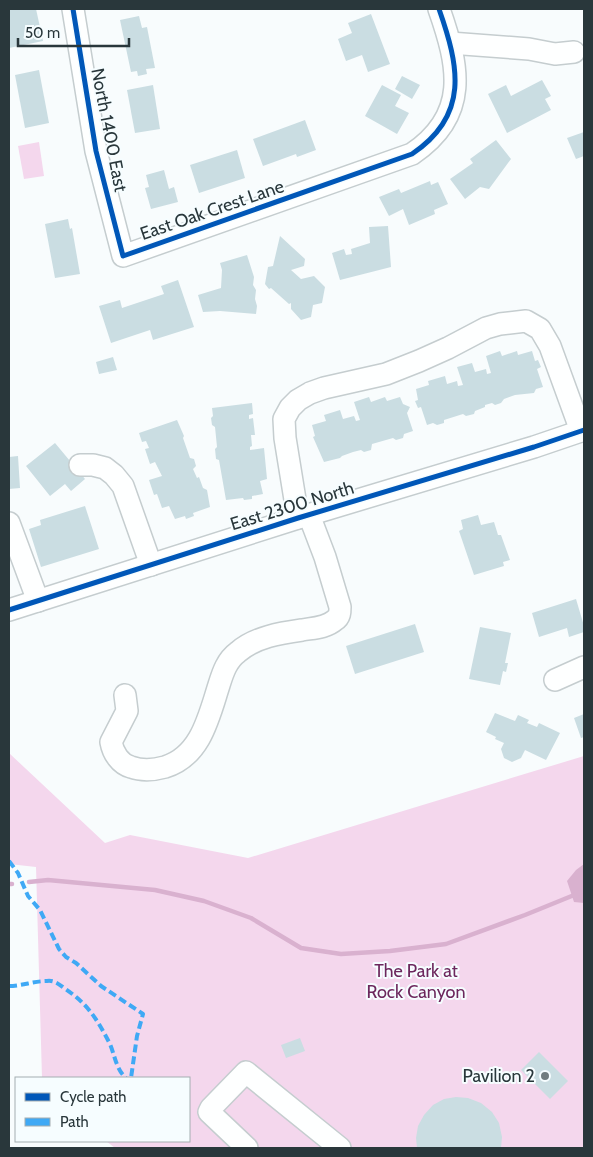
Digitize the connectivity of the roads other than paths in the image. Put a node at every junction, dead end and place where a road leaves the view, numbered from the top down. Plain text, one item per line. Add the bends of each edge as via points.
1 (73, 9) edge
2 (438, 9) edge
3 (450, 42) junction
4 (574, 52) dead end
5 (123, 256) joint
6 (582, 431) edge
7 (80, 465) dead end
8 (304, 517) junction
9 (9, 523) edge
10 (151, 565) junction
11 (38, 601) junction
12 (9, 610) edge
13 (584, 667) edge
14 (555, 680) dead end
15 (125, 695) dead end
16 (247, 1148) edge
17 (340, 1148) edge

1 - 5 street, North 1400 East via 96,151
2 - 3 street, East Oak Crest Lane
3 - 4 street via 555,54
3 - 5 street, East Oak Crest Lane via 456,78 452,105 443,124 412,154
6 - 8 street, East 2300 North
6 - 8 street via 550,346 540,329 526,321 486,328 403,368 310,393 290,408 284,419 284,438
7 - 10 street via 105,468 123,486
8 - 10 street, East 2300 North
8 - 15 street via 325,557 340,607 336,620 324,626 280,633 238,652 225,666 201,736 174,764 140,770 126,766 116,757 111,742 127,711
9 - 11 street
10 - 11 street, East 2300 North
11 - 12 street, East 2300 North
13 - 14 street
16 - 17 street via 209,1112 246,1072

